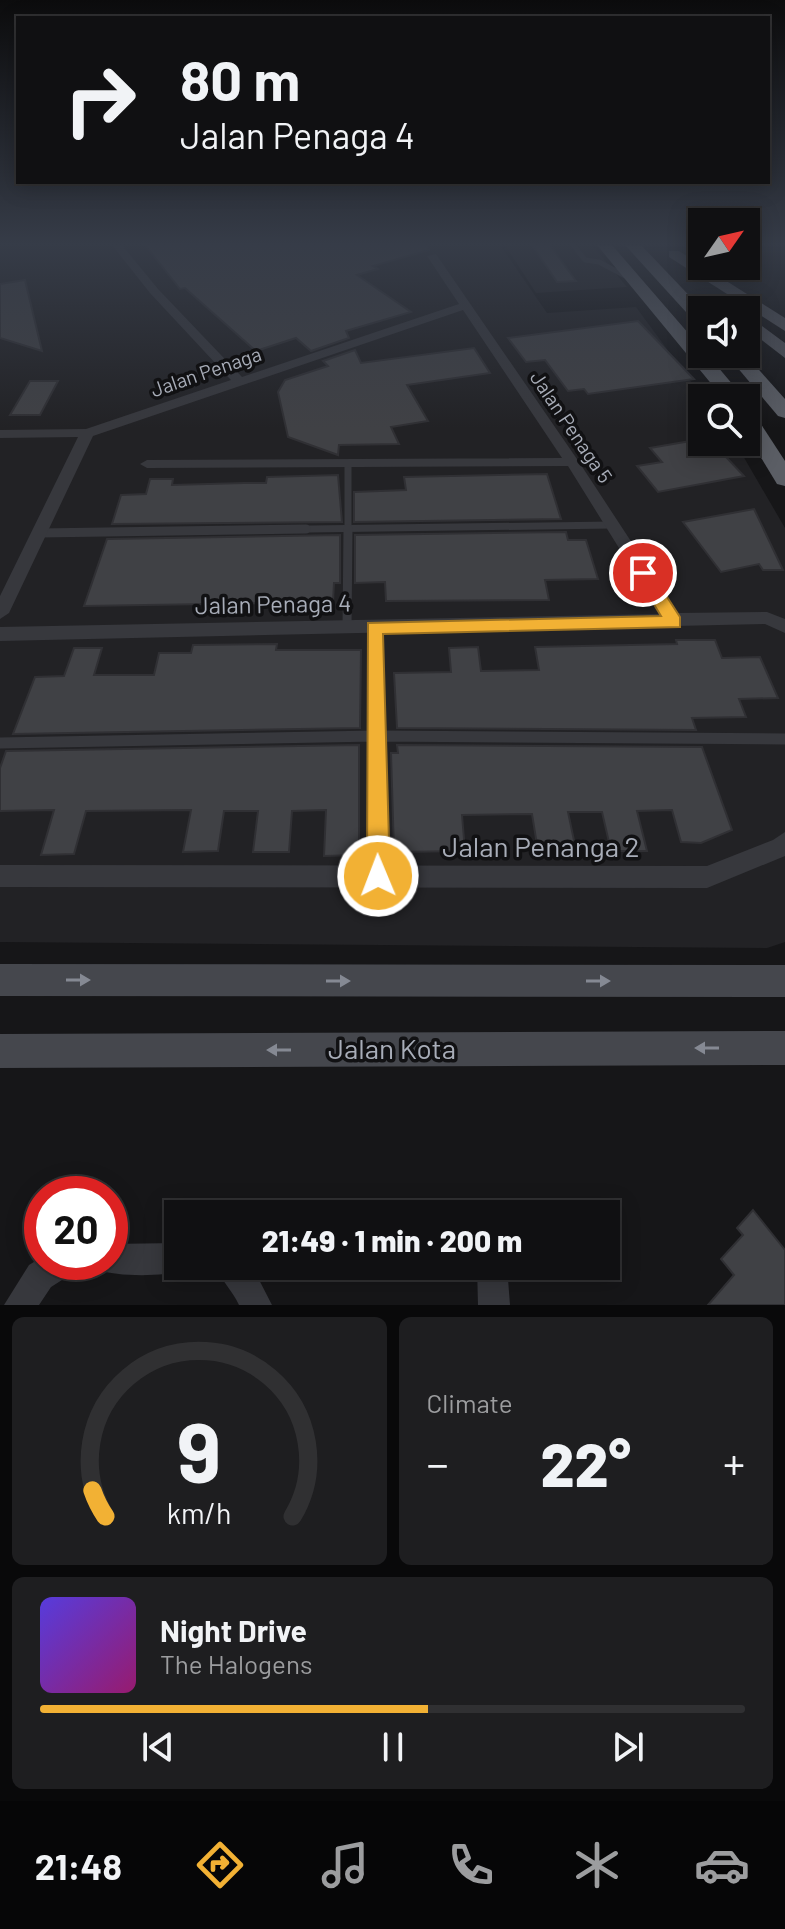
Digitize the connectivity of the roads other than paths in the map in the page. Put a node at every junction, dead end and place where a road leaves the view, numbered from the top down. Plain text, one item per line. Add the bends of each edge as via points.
1 (168, 306) edge
2 (463, 306) edge
3 (467, 306) edge
4 (656, 306) edge
5 (756, 306) edge
6 (760, 313) edge
7 (768, 314) junction
8 (785, 326) edge
9 (760, 331) edge
10 (785, 352) edge
11 (748, 368) edge
12 (754, 368) edge
13 (239, 381) junction
14 (722, 384) edge
15 (785, 392) edge
16 (785, 412) edge
17 (760, 430) edge
18 (87, 433) junction
19 (0, 434) edge
20 (760, 437) edge
21 (785, 458) edge
22 (572, 462) junction
23 (348, 463) junction
24 (147, 464) dead end
25 (785, 479) edge
26 (612, 525) junction
27 (347, 531) junction
28 (39, 533) junction
29 (0, 613) edge
30 (674, 622) junction
31 (785, 626) edge
32 (374, 627) junction
33 (347, 628) junction
34 (0, 634) edge
35 (376, 736) junction
36 (785, 739) edge
37 (0, 743) edge
38 (785, 842) edge
39 (0, 876) edge
40 (378, 876) junction
41 (0, 980) edge
42 (785, 981) edge
43 (785, 1048) edge
44 (0, 1051) edge
45 (164, 1258) edge
46 (128, 1259) edge
47 (37, 1280) edge
48 (243, 1280) edge
49 (493, 1280) edge
50 (20, 1304) edge
51 (256, 1305) edge
52 (494, 1305) edge

1 - 13 street
2 - 13 street, Jalan Penaga
3 - 22 street, Jalan Penaga 5
4 - 14 highway
5 - 7 main road
6 - 7 main road
7 - 8 main road
9 - 10 main road
11 - 16 highway
12 - 15 highway
13 - 18 street, Jalan Penaga
17 - 21 highway
18 - 19 street, Jalan Penaga
18 - 28 street
20 - 25 highway
22 - 23 street
22 - 26 street, Jalan Penaga 5
23 - 24 street
23 - 27 lane
26 - 27 lane
26 - 30 street, Jalan Penaga 5
27 - 28 lane
27 - 33 lane
28 - 29 street
30 - 31 street, Jalan Penaga 4 via 767,618
30 - 32 street, Jalan Penaga 4
32 - 33 street, Jalan Penaga 4
32 - 35 lane
33 - 34 street, Jalan Penaga 4
35 - 36 lane
35 - 37 lane
35 - 40 lane
38 - 40 street, Jalan Penanga 2 via 707,877
39 - 40 street, Jalan Penanga 2
41 -> 42 main road
43 -> 44 main road, Jalan Kota
45 - 46 street
47 - 50 street
48 - 51 street
49 - 52 street

